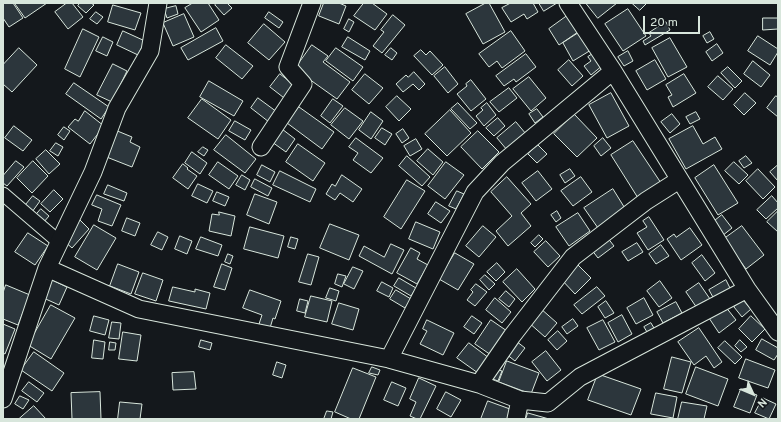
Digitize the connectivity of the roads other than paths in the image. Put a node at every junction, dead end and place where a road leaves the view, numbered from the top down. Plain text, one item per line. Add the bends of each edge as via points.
1 (158, 3) edge
2 (312, 3) edge
3 (568, 3) edge
4 (613, 71) junction
5 (261, 147) dead end
6 (679, 180) junction
7 (3, 194) edge
8 (59, 242) junction
9 (47, 268) junction
10 (747, 289) junction
11 (778, 332) edge
12 (389, 360) junction
13 (479, 384) junction
14 (3, 399) edge
15 (520, 400) junction
16 (516, 419) edge

1 - 8 street via 150,51 117,108 93,172
2 - 5 street via 288,67 303,84
3 - 4 street
4 - 6 street
4 - 12 street via 502,163 475,192
6 - 10 street
6 - 13 street via 646,201 573,257 512,336
7 - 8 street
8 - 9 street
9 - 12 street via 139,309
9 - 14 street
10 - 11 street
10 - 15 street via 580,378 548,403
12 - 13 street
13 - 15 street
15 - 16 street

